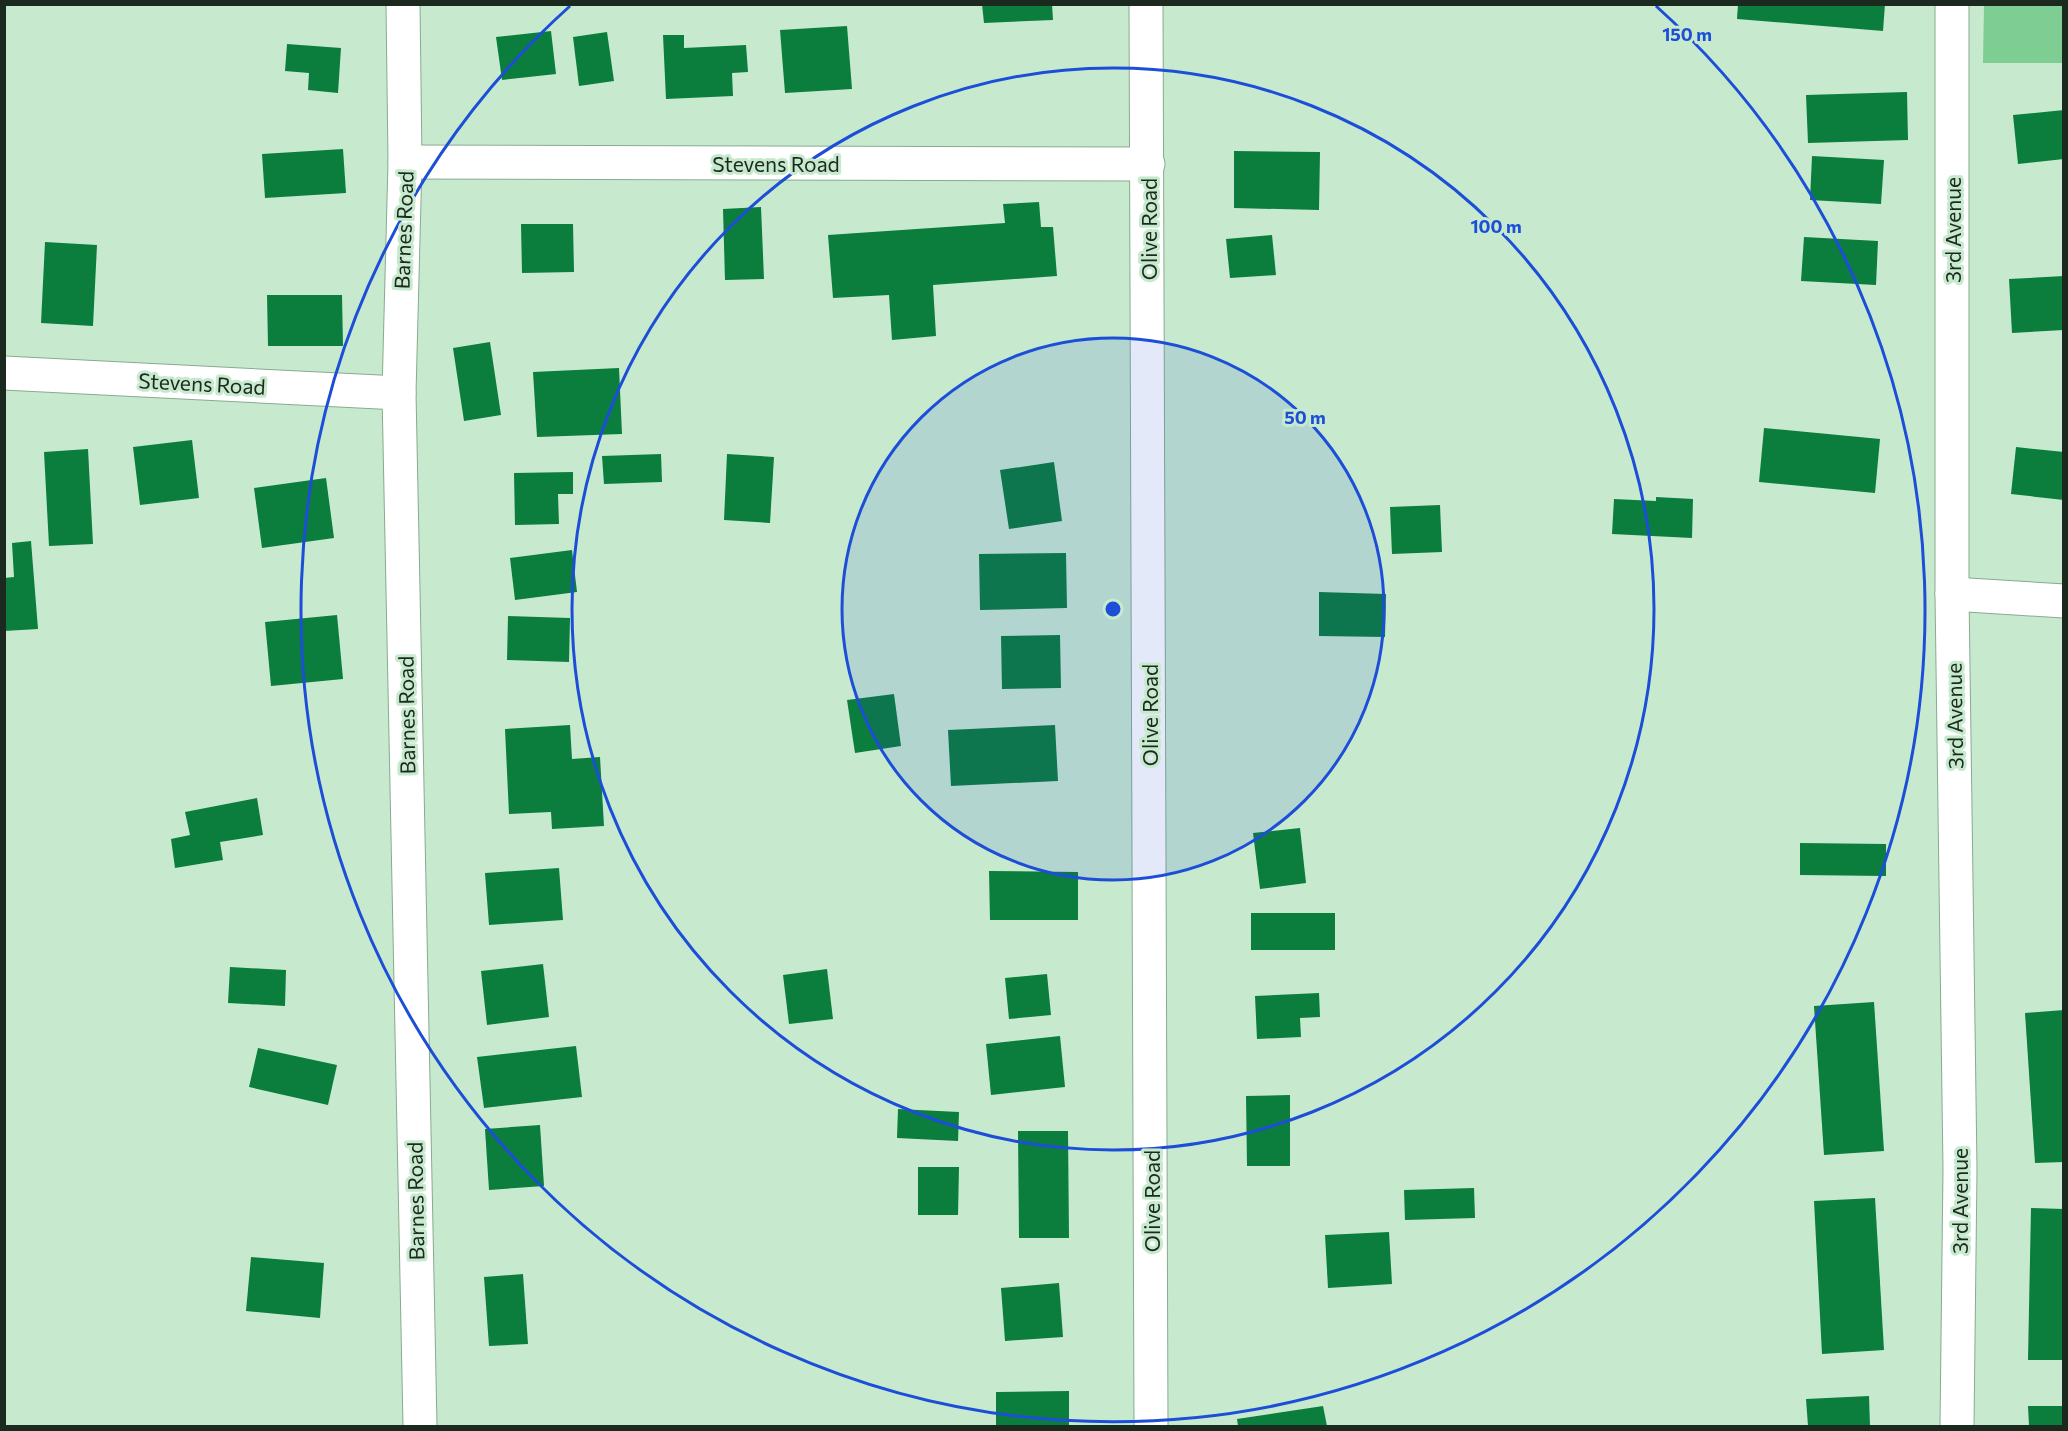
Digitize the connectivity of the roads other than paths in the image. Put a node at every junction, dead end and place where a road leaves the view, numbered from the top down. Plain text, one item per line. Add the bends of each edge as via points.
1 (403, 4) edge
2 (1146, 4) edge
3 (1952, 4) edge
4 (405, 162) junction
5 (1148, 164) junction
6 (4, 373) edge
7 (399, 393) junction
8 (1952, 594) junction
9 (2064, 601) edge
10 (420, 1426) edge
11 (1151, 1426) edge
12 (1957, 1426) edge

1 - 4 street, Barnes Road
2 - 5 street, Olive Road
3 - 8 street, 3rd Avenue
4 - 5 street, Stevens Road
4 - 7 street, Barnes Road
5 - 11 street, Olive Road
6 - 7 street, Stevens Road
7 - 10 street, Barnes Road
8 - 9 street
8 - 12 street, 3rd Avenue via 1960,1169

